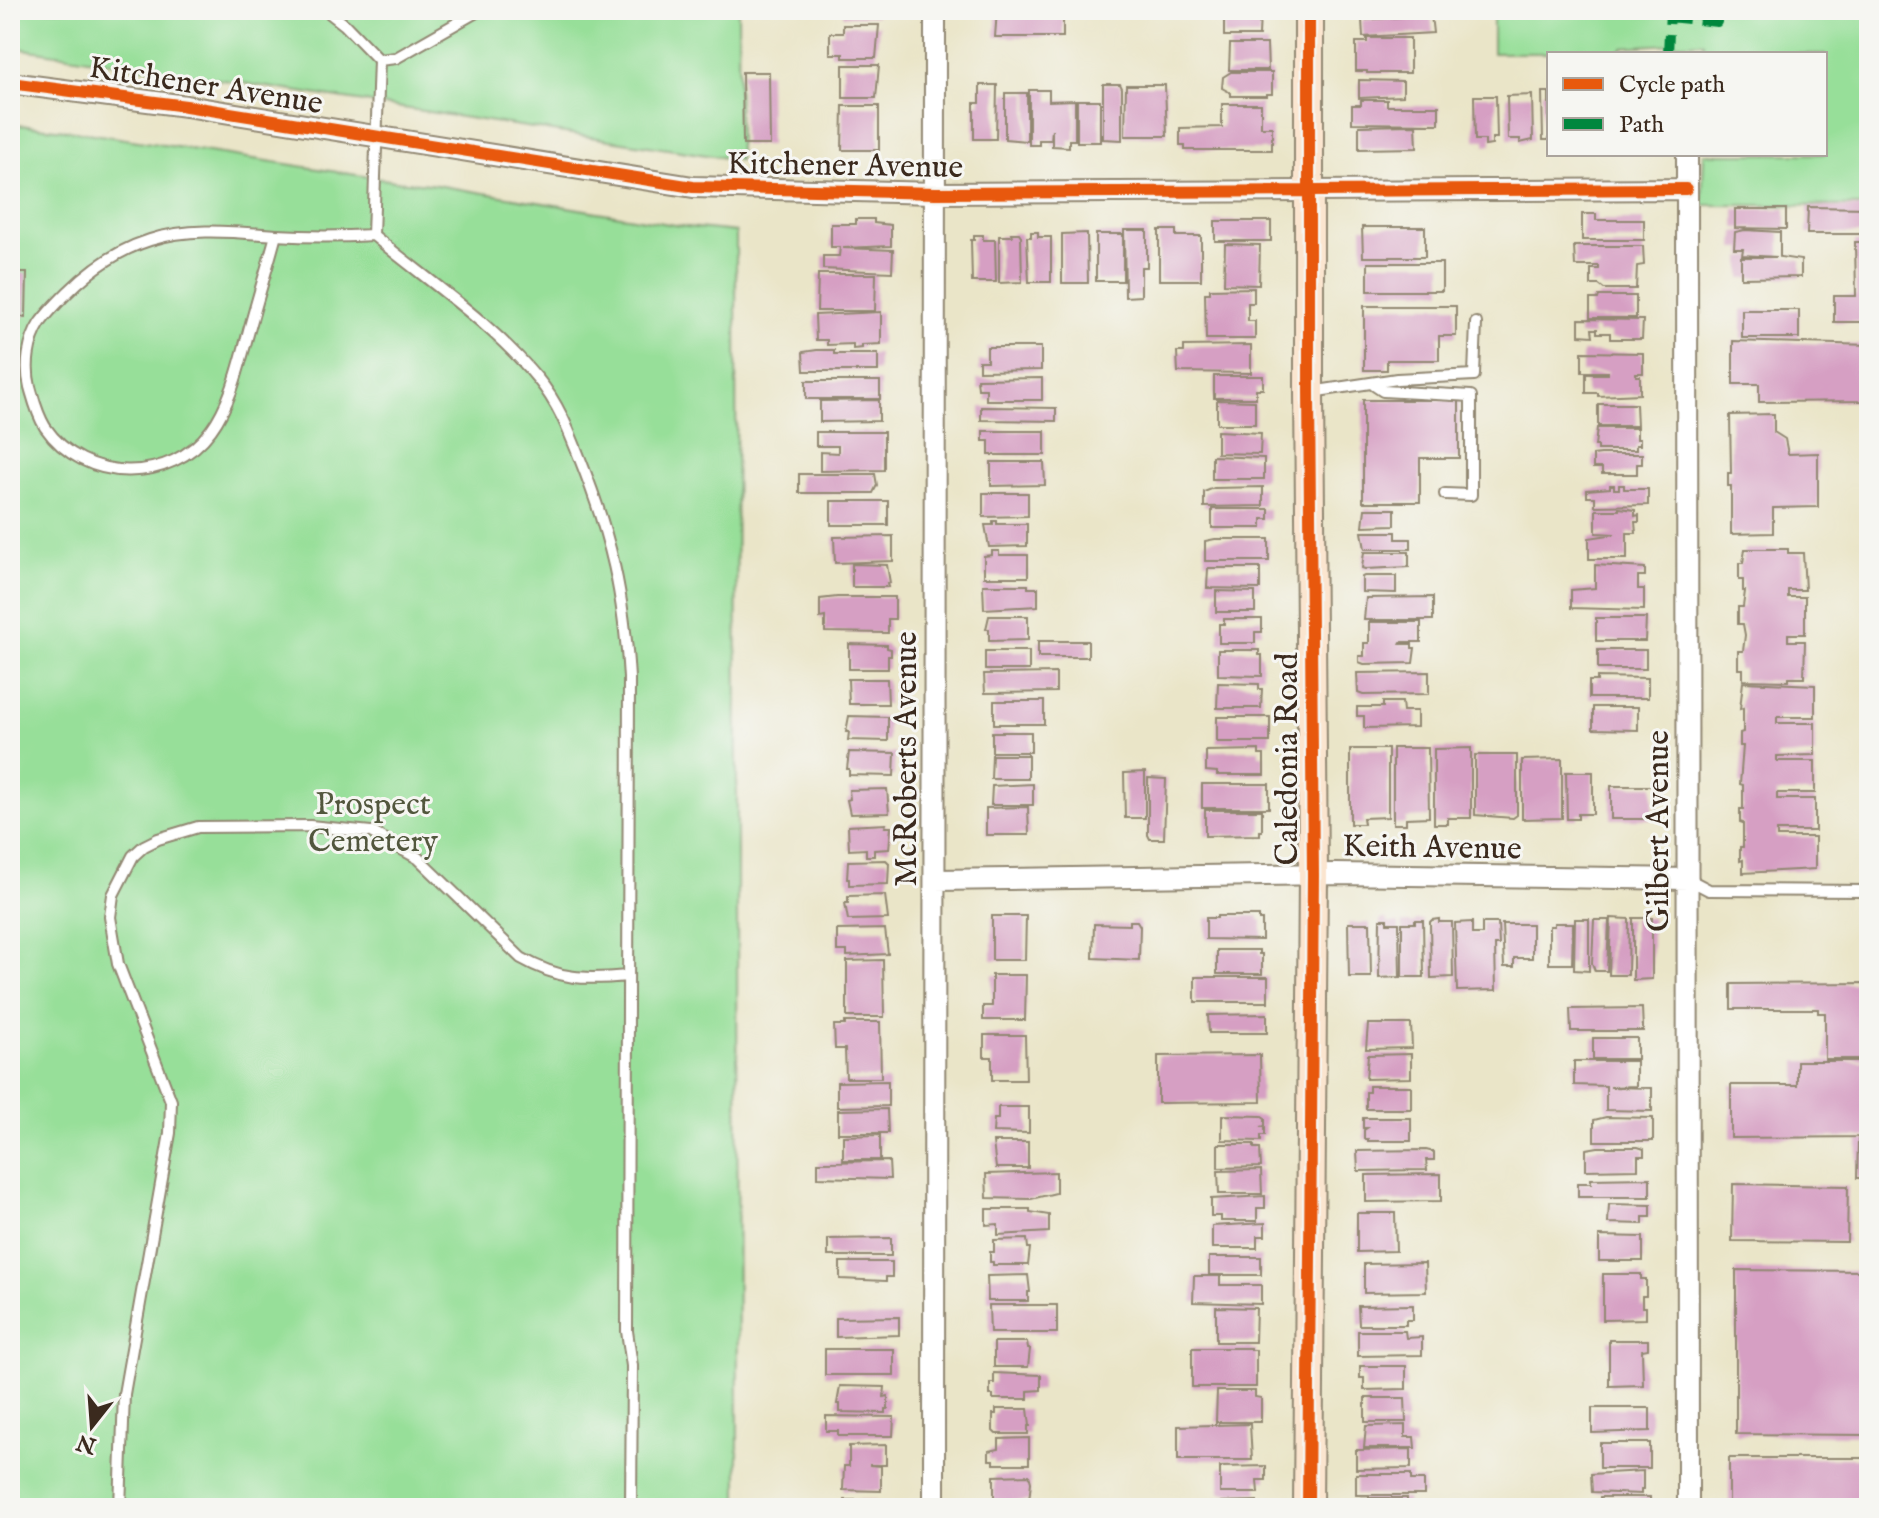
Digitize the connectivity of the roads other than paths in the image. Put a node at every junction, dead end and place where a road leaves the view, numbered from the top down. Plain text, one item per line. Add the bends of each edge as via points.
1 (326, 10) edge
2 (480, 10) edge
3 (935, 10) edge
4 (1309, 10) edge
5 (379, 60) junction
6 (10, 83) edge
7 (377, 136) junction
8 (1687, 156) edge
9 (1686, 189) junction
10 (936, 193) junction
11 (1310, 193) junction
12 (276, 235) junction
13 (373, 235) junction
14 (1476, 323) dead end
15 (1374, 385) junction
16 (1309, 392) junction
17 (1445, 494) dead end
18 (1313, 875) junction
19 (1688, 879) junction
20 (936, 880) junction
21 (1869, 891) edge
22 (628, 976) junction
23 (120, 1508) edge
24 (631, 1508) edge
25 (934, 1508) edge
26 (1308, 1508) edge
27 (1688, 1508) edge

1 - 5 lane
2 - 5 lane via 396,58
3 - 10 street, McRoberts Avenue
4 - 11 street, Caledonia Road
5 - 7 lane
6 - 7 street, Kitchener Avenue
7 - 10 street, Kitchener Avenue via 693,187
7 - 13 lane
8 - 9 street, Gilbert Avenue
9 - 11 street, Kitchener Avenue
9 - 19 street, Gilbert Avenue
10 - 11 street, Kitchener Avenue
10 - 20 street, McRoberts Avenue
11 - 16 street, Caledonia Road
12 - 12 lane via 222,413 193,450 172,464 121,471 95,464 59,443 36,409 27,361 39,325 87,273 125,250 173,234
12 - 13 lane
13 - 22 lane via 481,322 538,379 563,417 602,513 625,619 629,678
14 - 15 lane via 1474,375
15 - 16 lane
15 - 17 lane via 1383,391 1471,396 1471,495
16 - 18 street, Caledonia Road
18 - 19 street, Keith Avenue
18 - 20 street, Keith Avenue
18 - 26 street, Caledonia Road
19 - 21 lane via 1709,890
19 - 27 street, Gilbert Avenue
20 - 25 street, McRoberts Avenue
22 - 23 lane via 574,979 521,958 418,858 371,832 310,826 198,827 158,839 133,856 113,895 112,940 171,1101 170,1133 124,1394
22 - 24 lane

